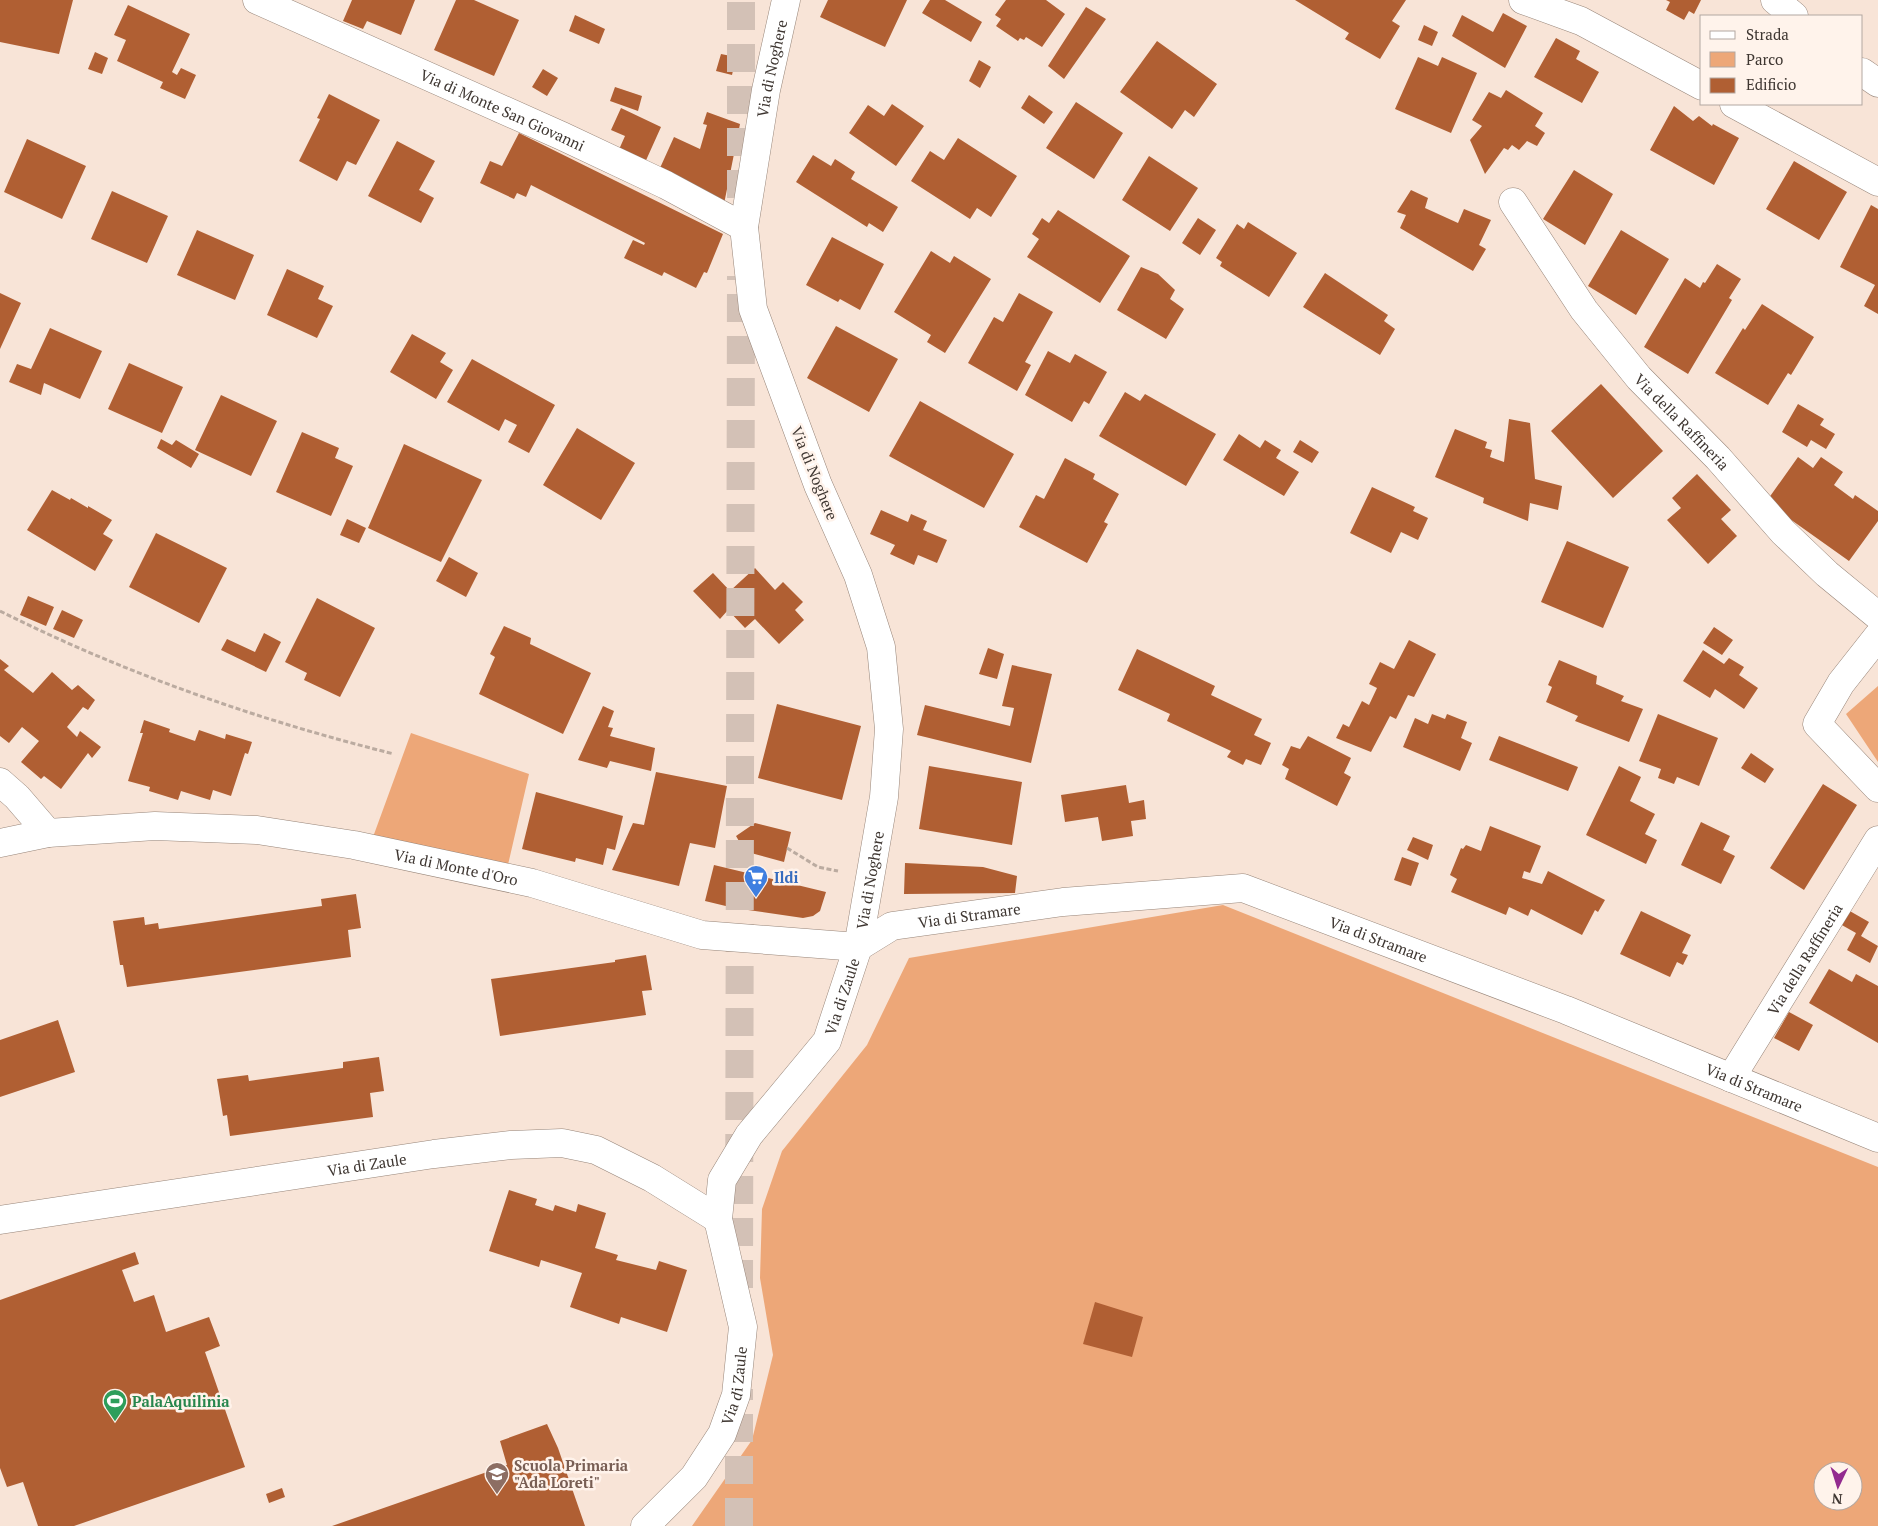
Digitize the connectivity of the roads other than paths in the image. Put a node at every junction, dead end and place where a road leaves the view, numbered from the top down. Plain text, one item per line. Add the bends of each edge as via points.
1 (257, 0) edge
2 (786, 0) edge
3 (1524, 0) edge
4 (1775, 0) edge
5 (1793, 15) edge
6 (1863, 73) edge
7 (1878, 83) edge
8 (1700, 85) edge
9 (1736, 105) edge
10 (1878, 182) edge
11 (1513, 202) dead end
12 (744, 227) junction
13 (1878, 616) edge
14 (1878, 636) edge
15 (0, 782) edge
16 (1878, 788) edge
17 (48, 833) junction
18 (1878, 840) edge
19 (0, 843) edge
20 (858, 947) junction
21 (1731, 1078) junction
22 (1878, 1138) edge
23 (718, 1219) junction
24 (0, 1220) edge
25 (646, 1526) edge

1 - 12 street, Via di Monte San Giovanni via 562,136 666,185
2 - 12 street, Via di Noghere via 764,100
3 - 8 street via 1581,21
4 - 5 street
6 - 7 street
9 - 10 street
11 - 13 street, Via della Raffineria via 1584,310 1639,378 1718,458 1783,532
12 - 20 street, Via di Noghere via 753,309 818,485 858,575 881,647 889,729 884,797
14 - 16 street via 1841,683 1816,724
15 - 17 street
17 - 19 street, Via di Monte d'Oro
17 - 20 street, Via di Monte d'Oro via 155,826 257,830 354,845 532,883 702,935
18 - 21 street, Via della Raffineria
20 - 21 street, Via di Stramare via 892,926 1063,902 1243,888 1566,1010
20 - 23 street, Via di Zaule via 827,1041 749,1135 722,1180
21 - 22 street, Via di Stramare
23 - 24 street, Via di Zaule via 652,1178 596,1150 562,1143 511,1144 434,1154
23 - 25 street, Via di Zaule via 743,1327 736,1394 722,1434 694,1477

